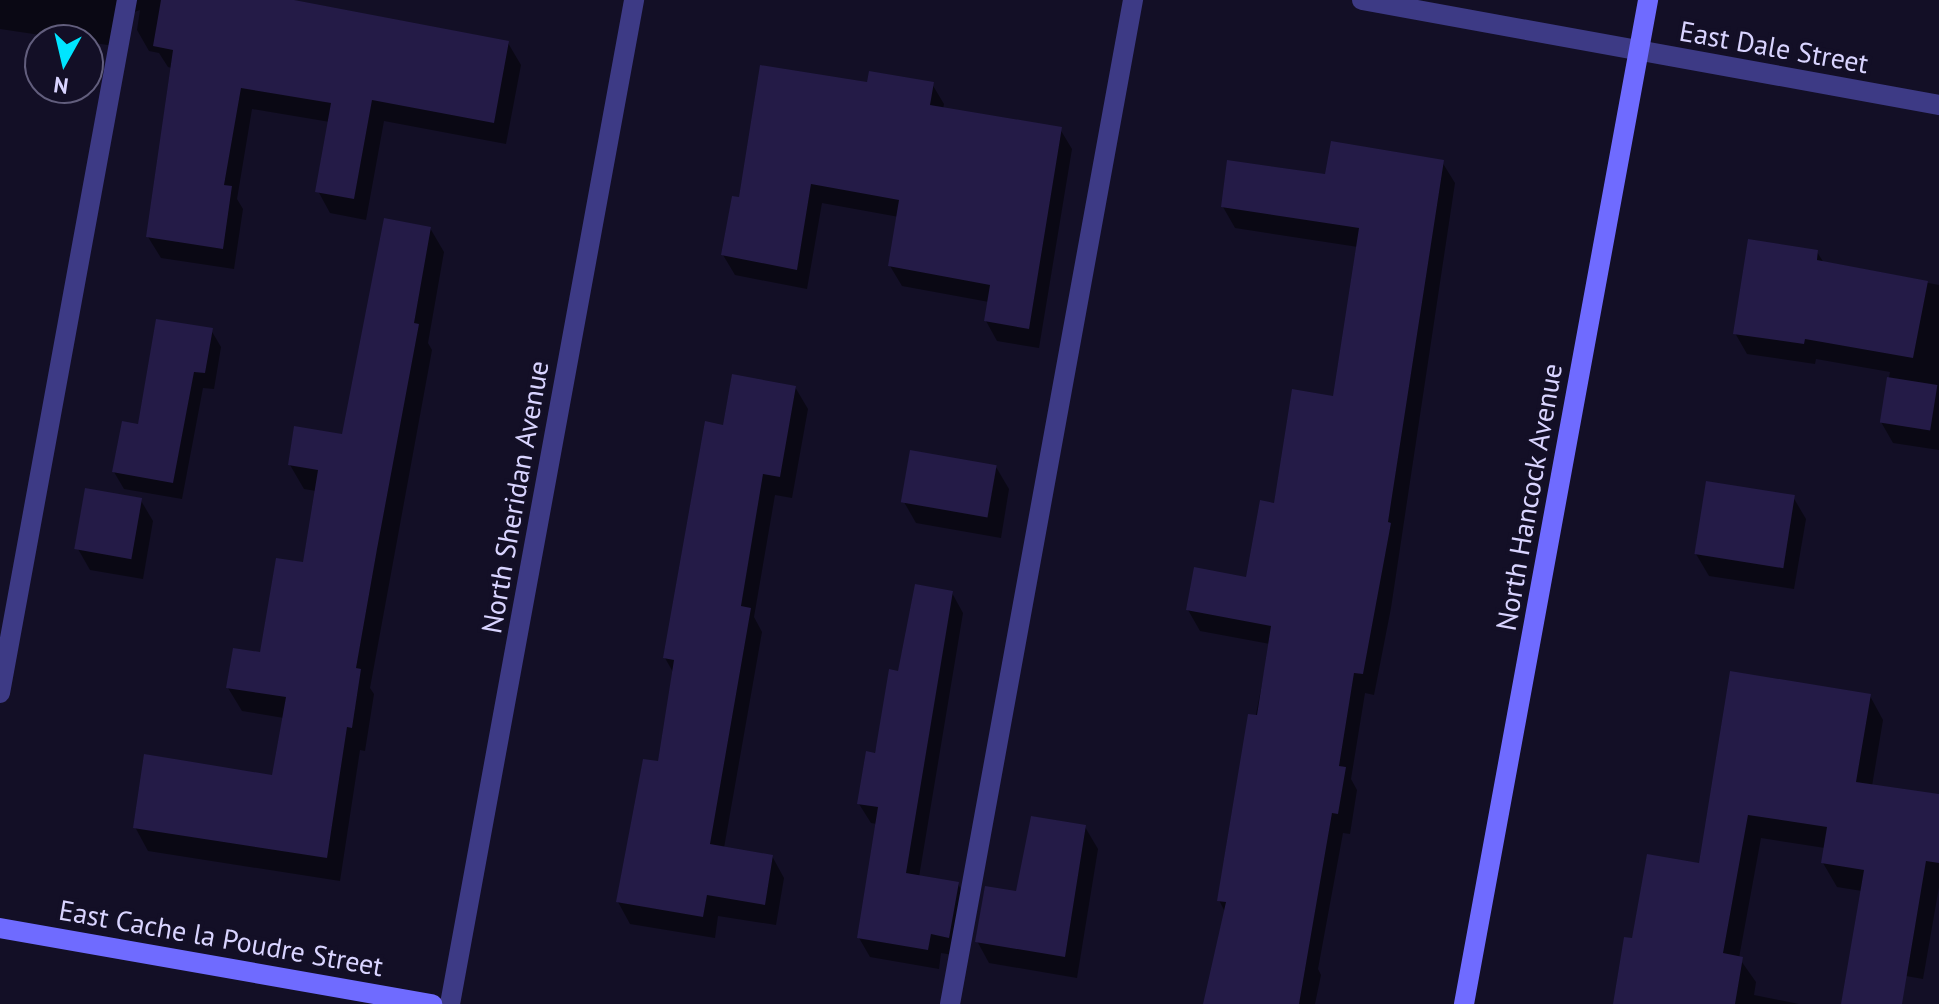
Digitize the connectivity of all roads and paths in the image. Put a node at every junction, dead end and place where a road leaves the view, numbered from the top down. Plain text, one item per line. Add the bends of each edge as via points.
1 (127, 0) edge
2 (634, 0) edge
3 (1133, 0) edge
4 (1362, 0) edge
5 (1648, 0) edge
6 (1639, 51) junction
7 (1939, 105) edge
8 (0, 693) edge
9 (0, 928) edge
10 (432, 1004) edge
11 (450, 1004) edge
12 (950, 1004) edge
13 (1464, 1004) edge

1 - 8 street
2 - 11 street, North Sheridan Avenue
3 - 12 street
4 - 6 street, East Dale Street
5 - 6 main road, North Hancock Avenue
6 - 7 street, East Dale Street
6 - 13 main road, North Hancock Avenue
9 - 10 main road, East Cache la Poudre Street

